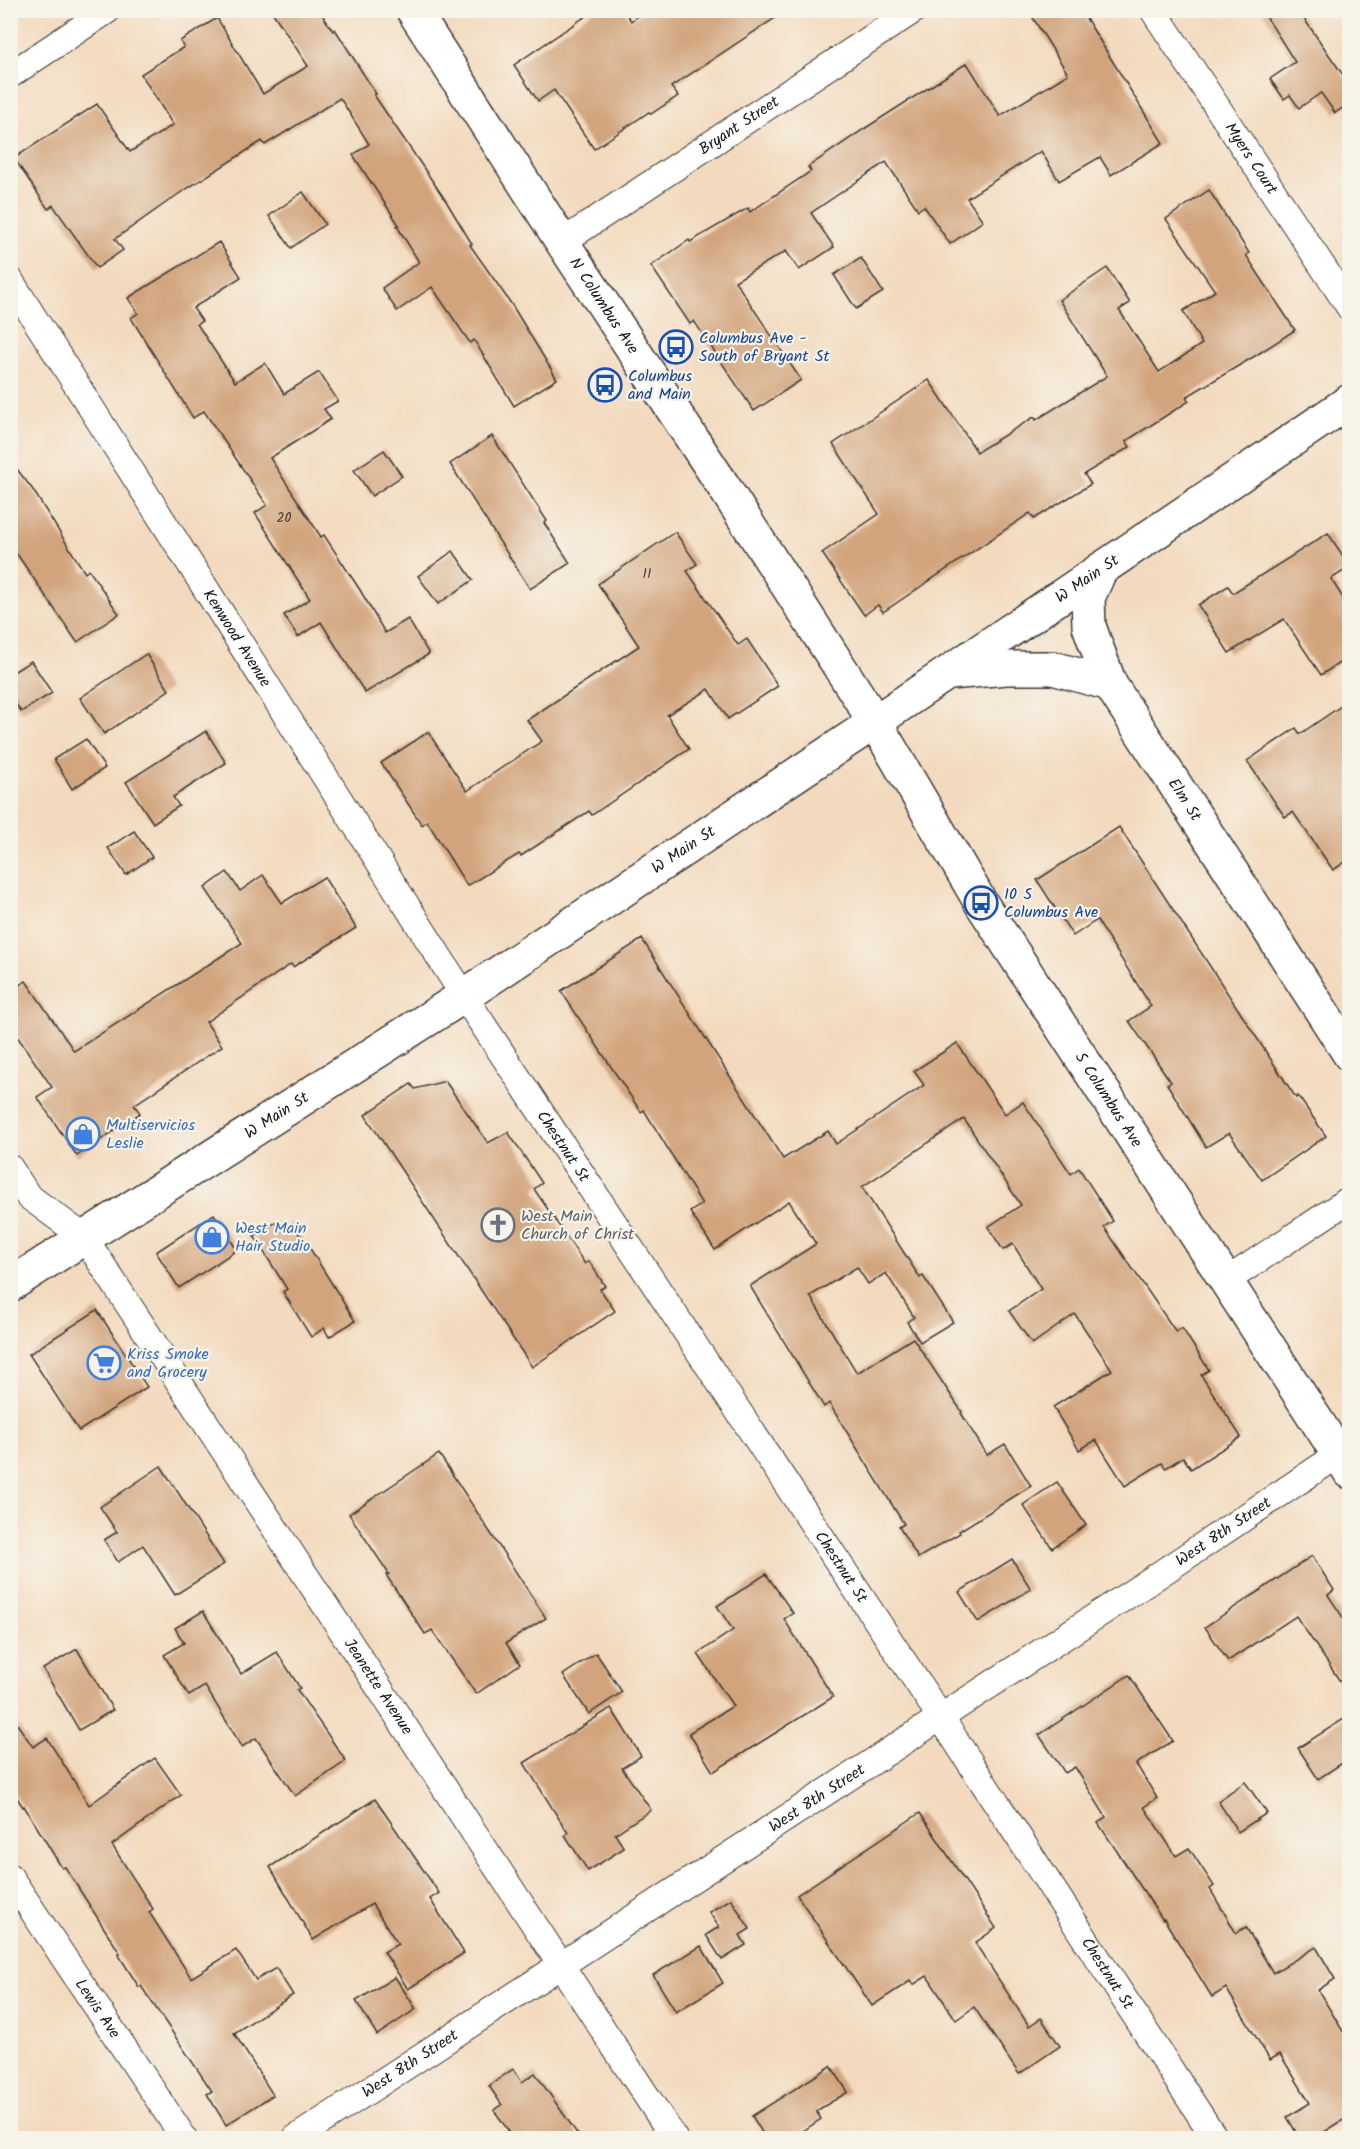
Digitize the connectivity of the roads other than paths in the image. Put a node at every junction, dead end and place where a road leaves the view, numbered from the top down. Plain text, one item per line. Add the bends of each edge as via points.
1 (108, 10) edge
2 (413, 10) edge
3 (914, 10) edge
4 (1153, 10) edge
5 (10, 75) edge
6 (562, 243) junction
7 (10, 280) edge
8 (1350, 308) edge
9 (1350, 401) edge
10 (1101, 569) junction
11 (948, 673) junction
12 (1110, 684) junction
13 (875, 723) junction
14 (464, 996) junction
15 (1350, 1055) edge
16 (10, 1168) edge
17 (1350, 1199) edge
18 (84, 1237) junction
19 (1226, 1281) junction
20 (10, 1285) edge
21 (1344, 1463) edge
22 (941, 1718) junction
23 (10, 1877) edge
24 (562, 1966) junction
25 (184, 2139) edge
26 (296, 2139) edge
27 (674, 2139) edge
28 (1215, 2139) edge

1 - 5 street
2 - 6 main road, N Columbus Ave
3 - 6 street, Bryant Street
4 - 8 street, Myers Court
6 - 13 main road, N Columbus Ave via 719,478
7 - 14 street, Kenwood Avenue
9 - 10 main road, W Main St
10 - 11 main road, W Main St
10 - 12 main road, Elm St via 1088,598 1089,626
11 - 12 main road via 1053,668
11 - 13 main road, W Main St
12 - 15 main road, Elm St
13 - 14 main road, W Main St
13 - 19 main road, S Columbus Ave via 981,903
14 - 18 main road, W Main St
14 - 22 street, Chestnut St
16 - 18 street via 28,1196
17 - 19 street
18 - 20 main road, W Main St
18 - 24 street, Jeanette Avenue
19 - 21 main road, S Columbus Ave
21 - 22 street, West 8th Street
22 - 24 street, West 8th Street
22 - 28 street, Chestnut St
23 - 25 street, Lewis Ave
24 - 26 street, West 8th Street
24 - 27 street, Jeanette Avenue

